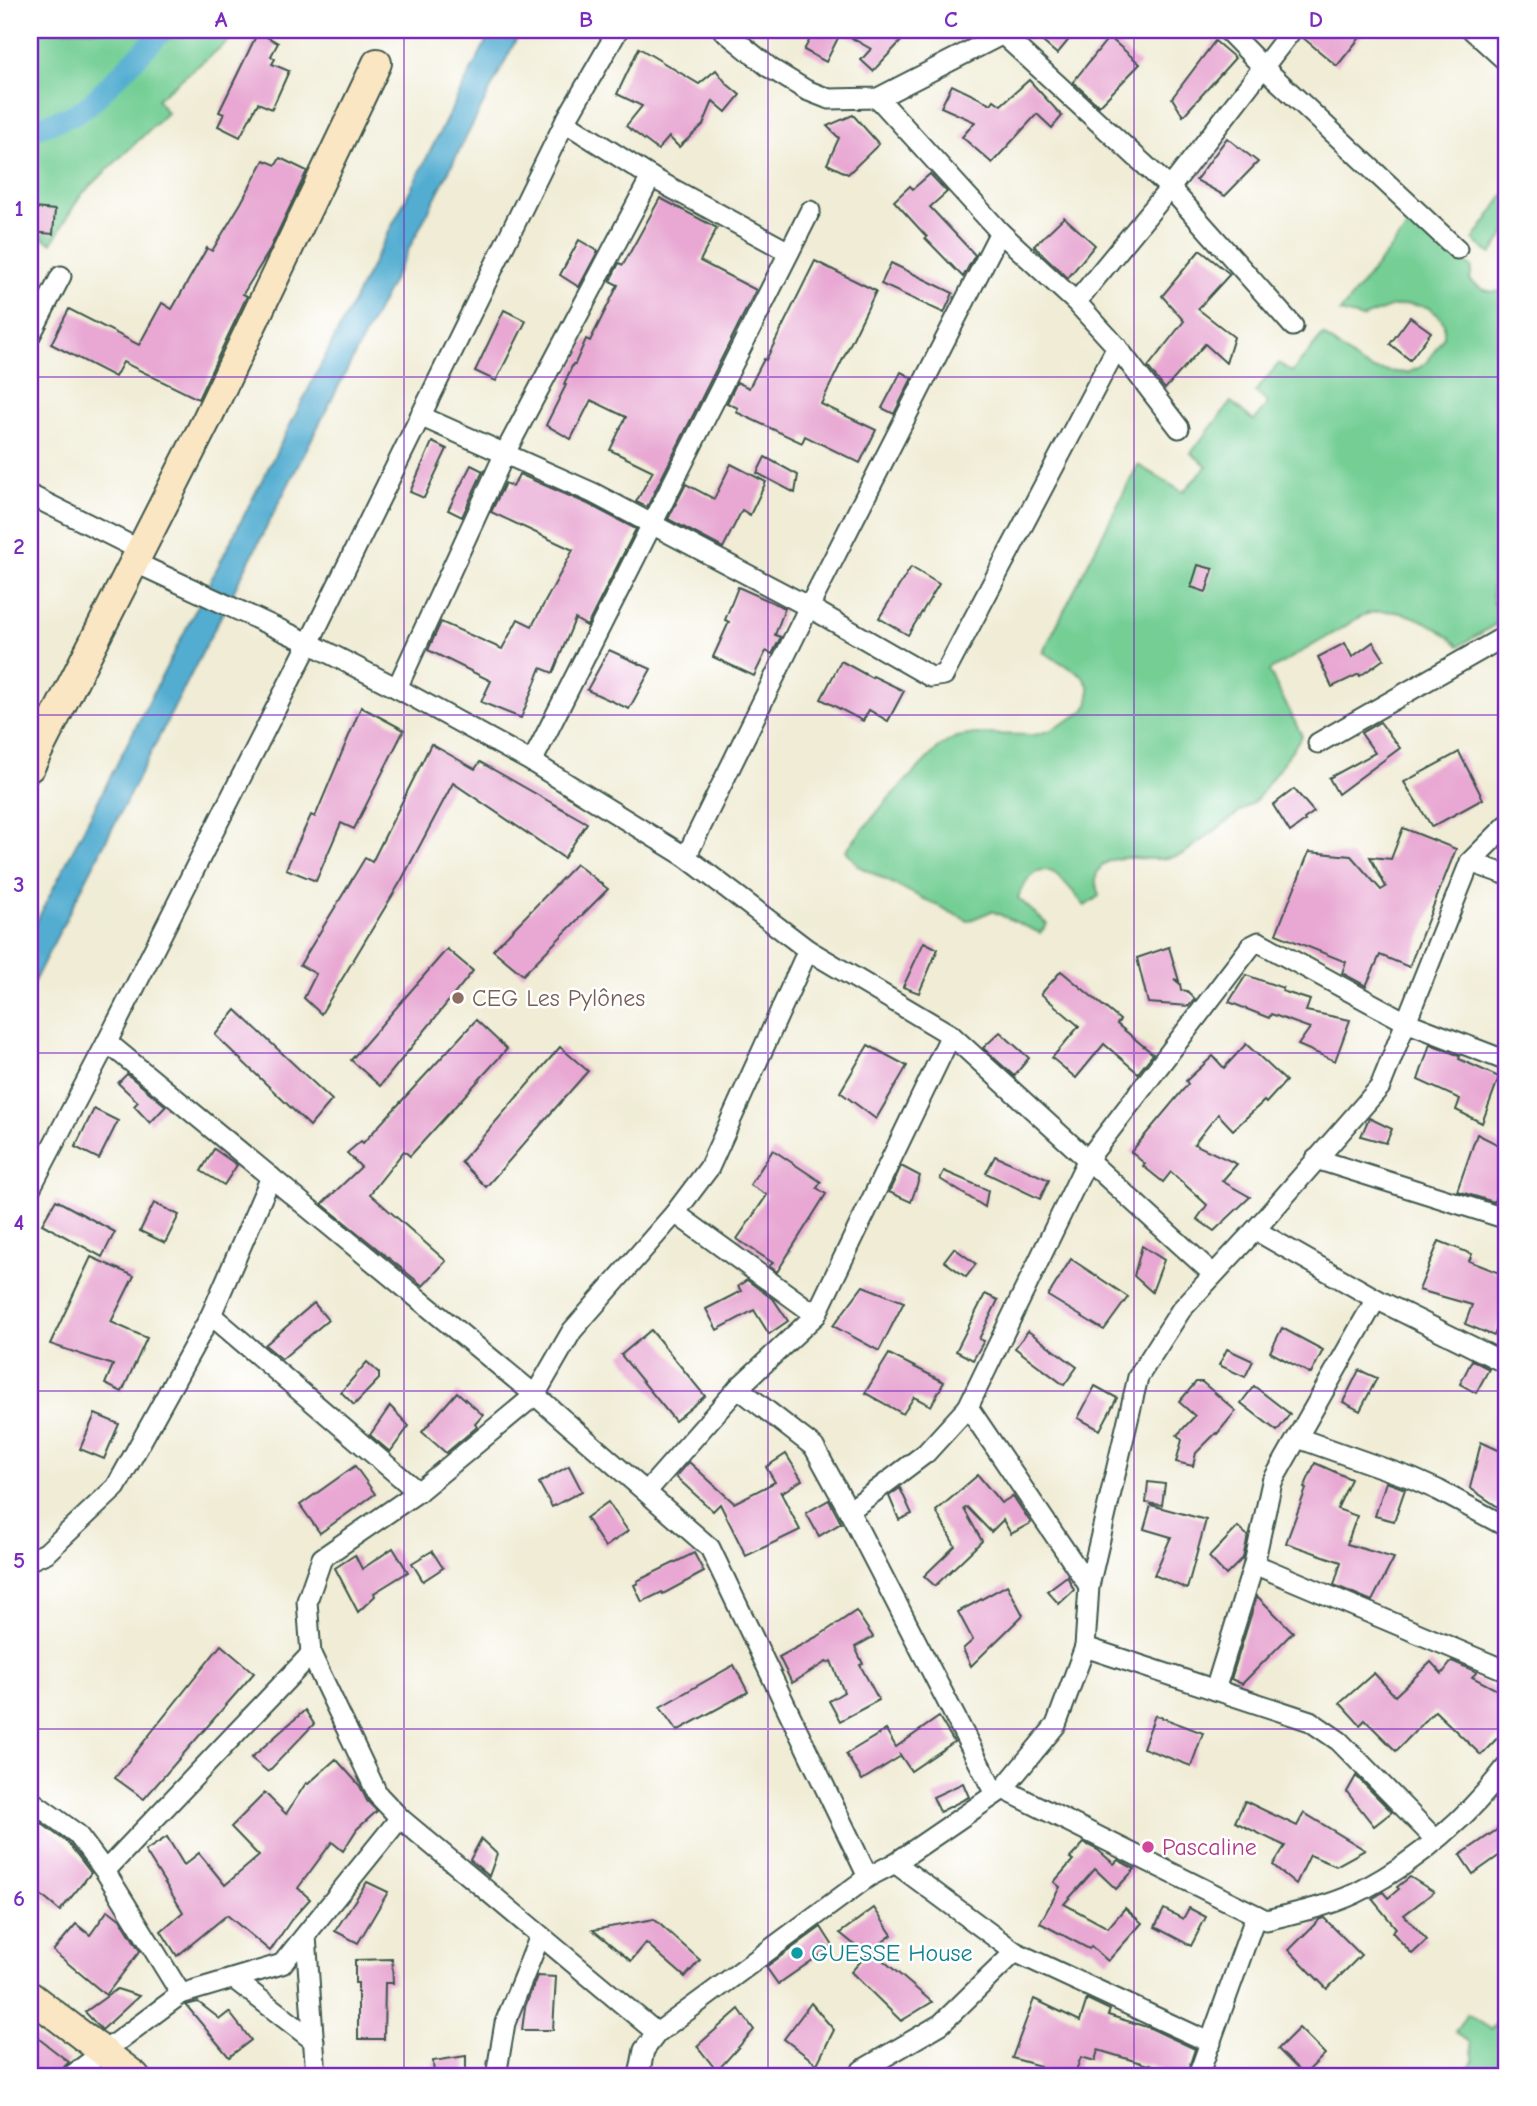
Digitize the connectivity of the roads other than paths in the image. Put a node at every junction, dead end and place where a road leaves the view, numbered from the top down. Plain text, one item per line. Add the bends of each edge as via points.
1 (618, 30) edge
2 (723, 30) edge
3 (1227, 30) edge
4 (1292, 30) edge
5 (1472, 30) edge
6 (1001, 32) edge
7 (1507, 62) edge
8 (377, 63) dead end
9 (1263, 67) junction
10 (878, 98) junction
11 (565, 122) junction
12 (652, 177) junction
13 (1170, 188) junction
14 (810, 212) dead end
15 (1000, 232) junction
16 (1457, 249) dead end
17 (789, 252) junction
18 (61, 276) dead end
19 (1076, 302) junction
20 (1293, 326) dead end
21 (30, 337) edge
22 (1117, 347) junction
23 (420, 416) junction
24 (1179, 428) dead end
25 (505, 453) junction
26 (30, 495) edge
27 (652, 525) junction
28 (137, 556) junction
29 (809, 607) junction
30 (1507, 635) edge
31 (309, 642) junction
32 (397, 688) junction
33 (1318, 743) dead end
34 (532, 762) junction
35 (30, 767) edge
36 (1507, 825) edge
37 (686, 858) junction
38 (1470, 862) junction
39 (1507, 875) edge
40 (808, 950) junction
41 (1406, 1022) junction
42 (951, 1035) junction
43 (107, 1042) junction
44 (1507, 1061) edge
45 (1088, 1159) junction
46 (1316, 1159) junction
47 (271, 1177) junction
48 (30, 1189) edge
49 (675, 1213) junction
50 (1507, 1219) edge
51 (1255, 1230) junction
52 (1213, 1274) junction
53 (1376, 1299) junction
54 (211, 1315) junction
55 (816, 1315) junction
56 (1507, 1364) edge
57 (738, 1388) junction
58 (535, 1395) junction
59 (968, 1407) junction
60 (1298, 1438) junction
61 (647, 1491) junction
62 (418, 1492) junction
63 (849, 1511) junction
64 (1507, 1527) edge
65 (30, 1560) edge
66 (1254, 1564) junction
67 (1089, 1586) junction
68 (1085, 1647) junction
69 (311, 1654) junction
70 (1507, 1671) edge
71 (1215, 1690) junction
72 (1507, 1766) edge
73 (999, 1791) junction
74 (30, 1800) edge
75 (400, 1818) junction
76 (1436, 1840) junction
77 (895, 1863) junction
78 (105, 1871) junction
79 (868, 1877) junction
80 (1256, 1915) junction
81 (306, 1936) junction
82 (540, 1936) junction
83 (1015, 1952) junction
84 (233, 1979) junction
85 (181, 1994) junction
86 (30, 1996) edge
87 (657, 2033) junction
88 (314, 2041) junction
89 (1211, 2043) junction
90 (103, 2051) junction
91 (861, 2073) edge
92 (71, 2076) edge
93 (135, 2076) edge
94 (316, 2076) edge
95 (496, 2076) edge
96 (639, 2076) edge
97 (882, 2076) edge
98 (1198, 2076) edge

1 - 11 street
2 - 10 street via 806,90 829,99
3 - 9 street
4 - 9 street
5 - 7 street
6 - 10 street
6 - 13 street
8 - 28 street
9 - 13 street
9 - 16 street
10 - 15 street
11 - 12 street
11 - 23 street
12 - 17 street
12 - 25 street
13 - 19 street
13 - 20 street
14 - 17 street
15 - 19 street
15 - 29 street
17 - 27 street
18 - 21 street
19 - 22 street
22 - 24 street
22 - 29 street via 944,675 931,677
23 - 25 street
23 - 31 street
25 - 27 street
25 - 32 street
26 - 28 street
27 - 29 street
27 - 34 street
28 - 31 street via 204,594
28 - 35 street
29 - 37 street
30 - 33 street
31 - 32 street
31 - 43 street
32 - 34 street
34 - 37 street
36 - 38 street
37 - 40 street
38 - 39 street
38 - 41 street
40 - 42 street
40 - 49 street via 709,1168
41 - 44 street
41 - 45 street via 1259,942 1251,946
41 - 46 street via 1380,1087
42 - 45 street
42 - 55 street
43 - 47 street
43 - 48 street
45 - 52 street
45 - 59 street
46 - 50 street
46 - 51 street
47 - 54 street
47 - 58 street
49 - 55 street
49 - 58 street via 572,1331
51 - 52 street
51 - 53 street
52 - 67 street via 1181,1310 1138,1377
53 - 56 street
53 - 60 street
54 - 62 street
54 - 65 street via 116,1487 46,1553
55 - 57 street
57 - 61 street
57 - 63 street via 814,1447
58 - 61 street
58 - 62 street
59 - 63 street via 926,1453
59 - 67 street
60 - 64 street via 1411,1478
60 - 66 street via 1272,1482
61 - 79 street via 710,1548
62 - 69 street via 321,1558 307,1601
63 - 73 street
66 - 70 street
66 - 71 street
67 - 68 street
68 - 71 street
68 - 73 street via 1056,1726
69 - 75 street via 378,1795
69 - 78 street
71 - 76 street via 1310,1721 1366,1768
72 - 76 street
73 - 77 street
73 - 80 street
74 - 78 street via 77,1834
75 - 81 street
75 - 82 street
76 - 80 street via 1362,1890 1266,1920
77 - 79 street
77 - 83 street
78 - 85 street
79 - 87 street
80 - 89 street
81 - 84 street via 282,1964
81 - 88 street
82 - 87 street
82 - 95 street via 505,2023
83 - 89 street
83 - 91 street via 941,2024
84 - 85 street
84 - 88 street
85 - 90 street
86 - 90 street
87 - 96 street via 644,2050
88 - 94 street
89 - 98 street
90 - 92 street
90 - 93 street
91 - 97 street

